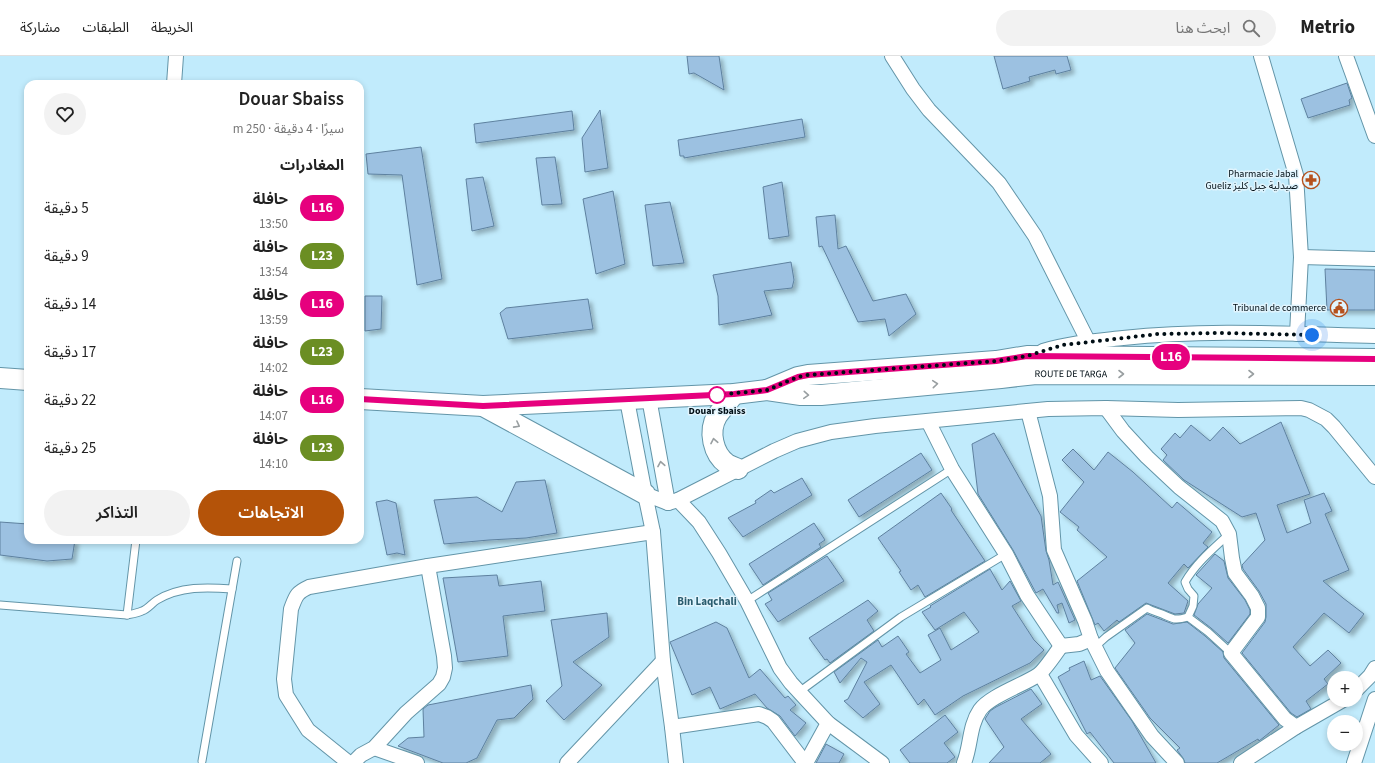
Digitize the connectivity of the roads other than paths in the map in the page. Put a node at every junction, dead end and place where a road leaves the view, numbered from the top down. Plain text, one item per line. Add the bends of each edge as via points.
1 (176, 56) edge
2 (892, 56) edge
3 (1261, 56) edge
4 (1346, 56) edge
5 (174, 80) edge
6 (1375, 136) edge
7 (1301, 257) junction
8 (1375, 259) edge
9 (1297, 334) junction
10 (1375, 336) edge
11 (1088, 341) junction
12 (1027, 356) junction
13 (1375, 359) edge
14 (1375, 375) edge
15 (0, 378) edge
16 (24, 380) edge
17 (767, 390) junction
18 (734, 394) junction
19 (649, 398) junction
20 (364, 399) edge
21 (627, 400) junction
22 (483, 406) junction
23 (1106, 408) junction
24 (1028, 411) junction
25 (928, 421) junction
26 (738, 468) junction
27 (952, 468) junction
28 (1375, 477) edge
29 (645, 494) junction
30 (673, 502) junction
31 (653, 532) junction
32 (1229, 534) junction
33 (136, 544) edge
34 (1006, 554) junction
35 (237, 561) dead end
36 (428, 566) junction
37 (232, 589) junction
38 (747, 601) junction
39 (0, 605) edge
40 (127, 615) junction
41 (1188, 617) junction
42 (1093, 643) junction
43 (1061, 646) junction
44 (1231, 653) junction
45 (662, 661) junction
46 (1375, 668) edge
47 (1040, 674) junction
48 (1363, 683) edge
49 (799, 692) junction
50 (1375, 699) edge
51 (1331, 707) edge
52 (828, 723) junction
53 (672, 727) junction
54 (1296, 727) junction
55 (374, 748) junction
56 (202, 761) dead end
57 (349, 763) edge
58 (353, 763) edge
59 (417, 763) edge
60 (568, 763) edge
61 (676, 763) edge
62 (805, 763) edge
63 (882, 763) edge
64 (964, 763) edge
65 (1101, 763) edge
66 (1177, 763) edge
67 (1241, 763) edge
68 (1354, 763) edge

1 - 5 street
2 - 11 street via 929,110 999,183 1035,236
3 - 7 street via 1296,175
4 - 6 street
7 - 8 street
7 - 9 street
9 - 10 street
9 - 11 street via 1158,334
11 - 12 street via 1063,345
12 - 13 main road, ROUTE DE TARGA
12 - 17 main road, ROUTE DE TARGA via 996,361 808,375
17 -> 14 main road, ROUTE DE TARGA via 812,396 1036,374
15 - 16 main road
17 - 18 main road, ROUTE DE TARGA
18 - 19 main road, ROUTE DE TARGA
26 -> 18 main road via 727,464 721,457 712,432 717,416
19 - 21 main road, ROUTE DE TARGA
30 -> 19 street
20 - 22 main road, ROUTE DE TARGA
21 - 22 main road, ROUTE DE TARGA
21 - 29 street
22 -> 29 main road
23 - 24 street
23 - 28 street via 1309,410 1326,419 1334,427
23 - 32 street via 1147,457 1179,487 1222,521
24 - 25 street
24 - 42 street via 1050,496 1054,550
25 - 26 street via 831,432 797,441
25 - 27 street
26 - 30 street
27 - 34 street
27 - 38 lane
29 - 30 street
29 - 31 street
30 - 38 street via 698,522
31 - 36 street
31 - 45 street
32 - 41 lane via 1190,573 1185,582 1194,596
32 - 44 street via 1235,573 1258,608 1258,617
33 - 40 lane
34 - 43 street via 1027,595
34 - 49 lane via 901,617
35 - 37 lane
36 - 55 street via 444,656 443,677 439,684 406,713
36 - 57 street via 309,587 299,591 295,599 291,609 284,679 286,695 308,730
37 - 40 lane via 190,588 157,600 143,611
37 - 56 lane
38 - 49 street via 780,668
39 - 40 lane
41 - 42 lane via 1170,619 1146,608 1106,637
41 - 44 lane
42 - 43 street
42 - 66 street via 1106,671 1152,736
43 - 47 street
44 - 54 street via 1285,719
45 - 53 street
45 - 60 street
46 - 48 street
47 - 64 street via 981,709 973,722
47 - 65 street via 1076,734
49 - 52 street
50 - 68 street
51 - 54 street
52 - 62 street
52 - 63 street
53 - 61 street
53 - 62 street via 760,714 773,721
54 - 67 street
55 - 58 street via 361,754
55 - 59 street

